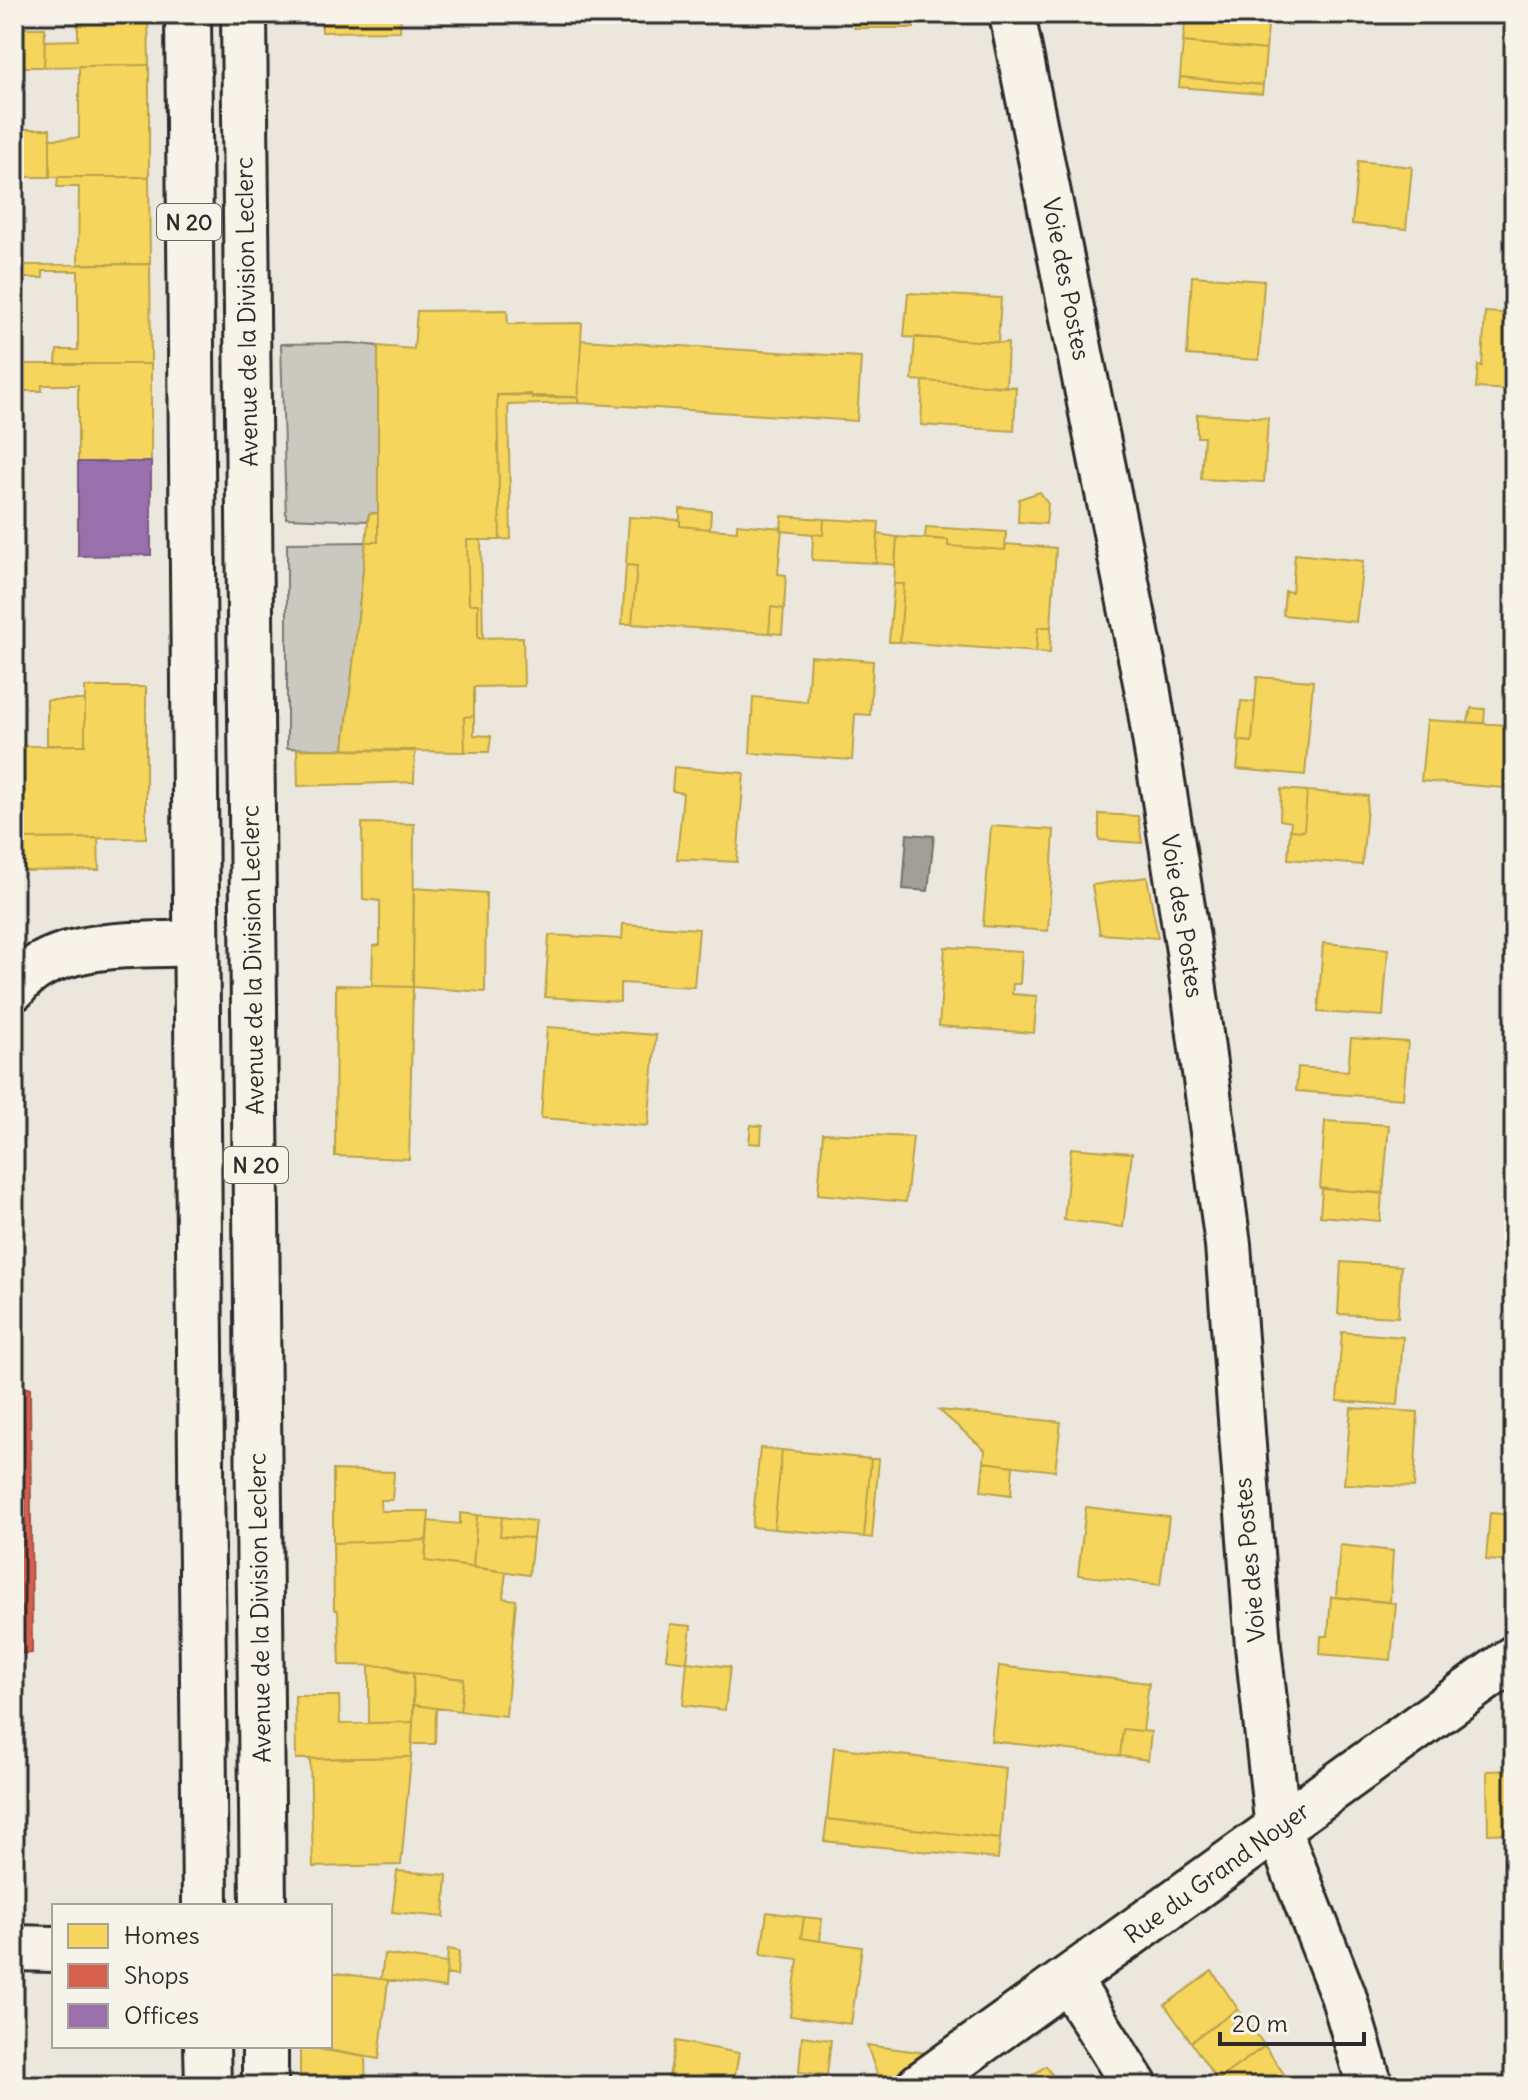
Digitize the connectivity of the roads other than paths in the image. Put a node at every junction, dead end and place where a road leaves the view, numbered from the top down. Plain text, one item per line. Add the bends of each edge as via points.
1 (188, 14) edge
2 (244, 14) edge
3 (1012, 14) edge
4 (196, 943) junction
5 (14, 988) edge
6 (1514, 1658) edge
7 (1278, 1829) junction
8 (205, 1904) edge
9 (263, 1904) edge
10 (14, 1948) edge
11 (52, 1949) edge
12 (1068, 1979) junction
13 (207, 2048) edge
14 (265, 2048) edge
15 (208, 2086) edge
16 (265, 2086) edge
17 (919, 2086) edge
18 (1135, 2086) edge
19 (1370, 2086) edge

1 - 4 main road, N 20
2 - 9 main road, Avenue de la Division Leclerc / N 20
3 - 7 main road, Voie des Postes via 1147,687 1189,951 1228,1245 1255,1615
4 - 5 main road via 77,950 22,978
4 - 8 main road, N 20
6 - 7 main road, Rue du Grand Noyer
7 - 12 main road, Rue du Grand Noyer
7 - 19 main road, Voie des Postes via 1343,1995
10 - 11 main road
12 - 17 main road, Rue du Grand Noyer
12 - 18 main road
13 - 15 main road
14 - 16 main road

